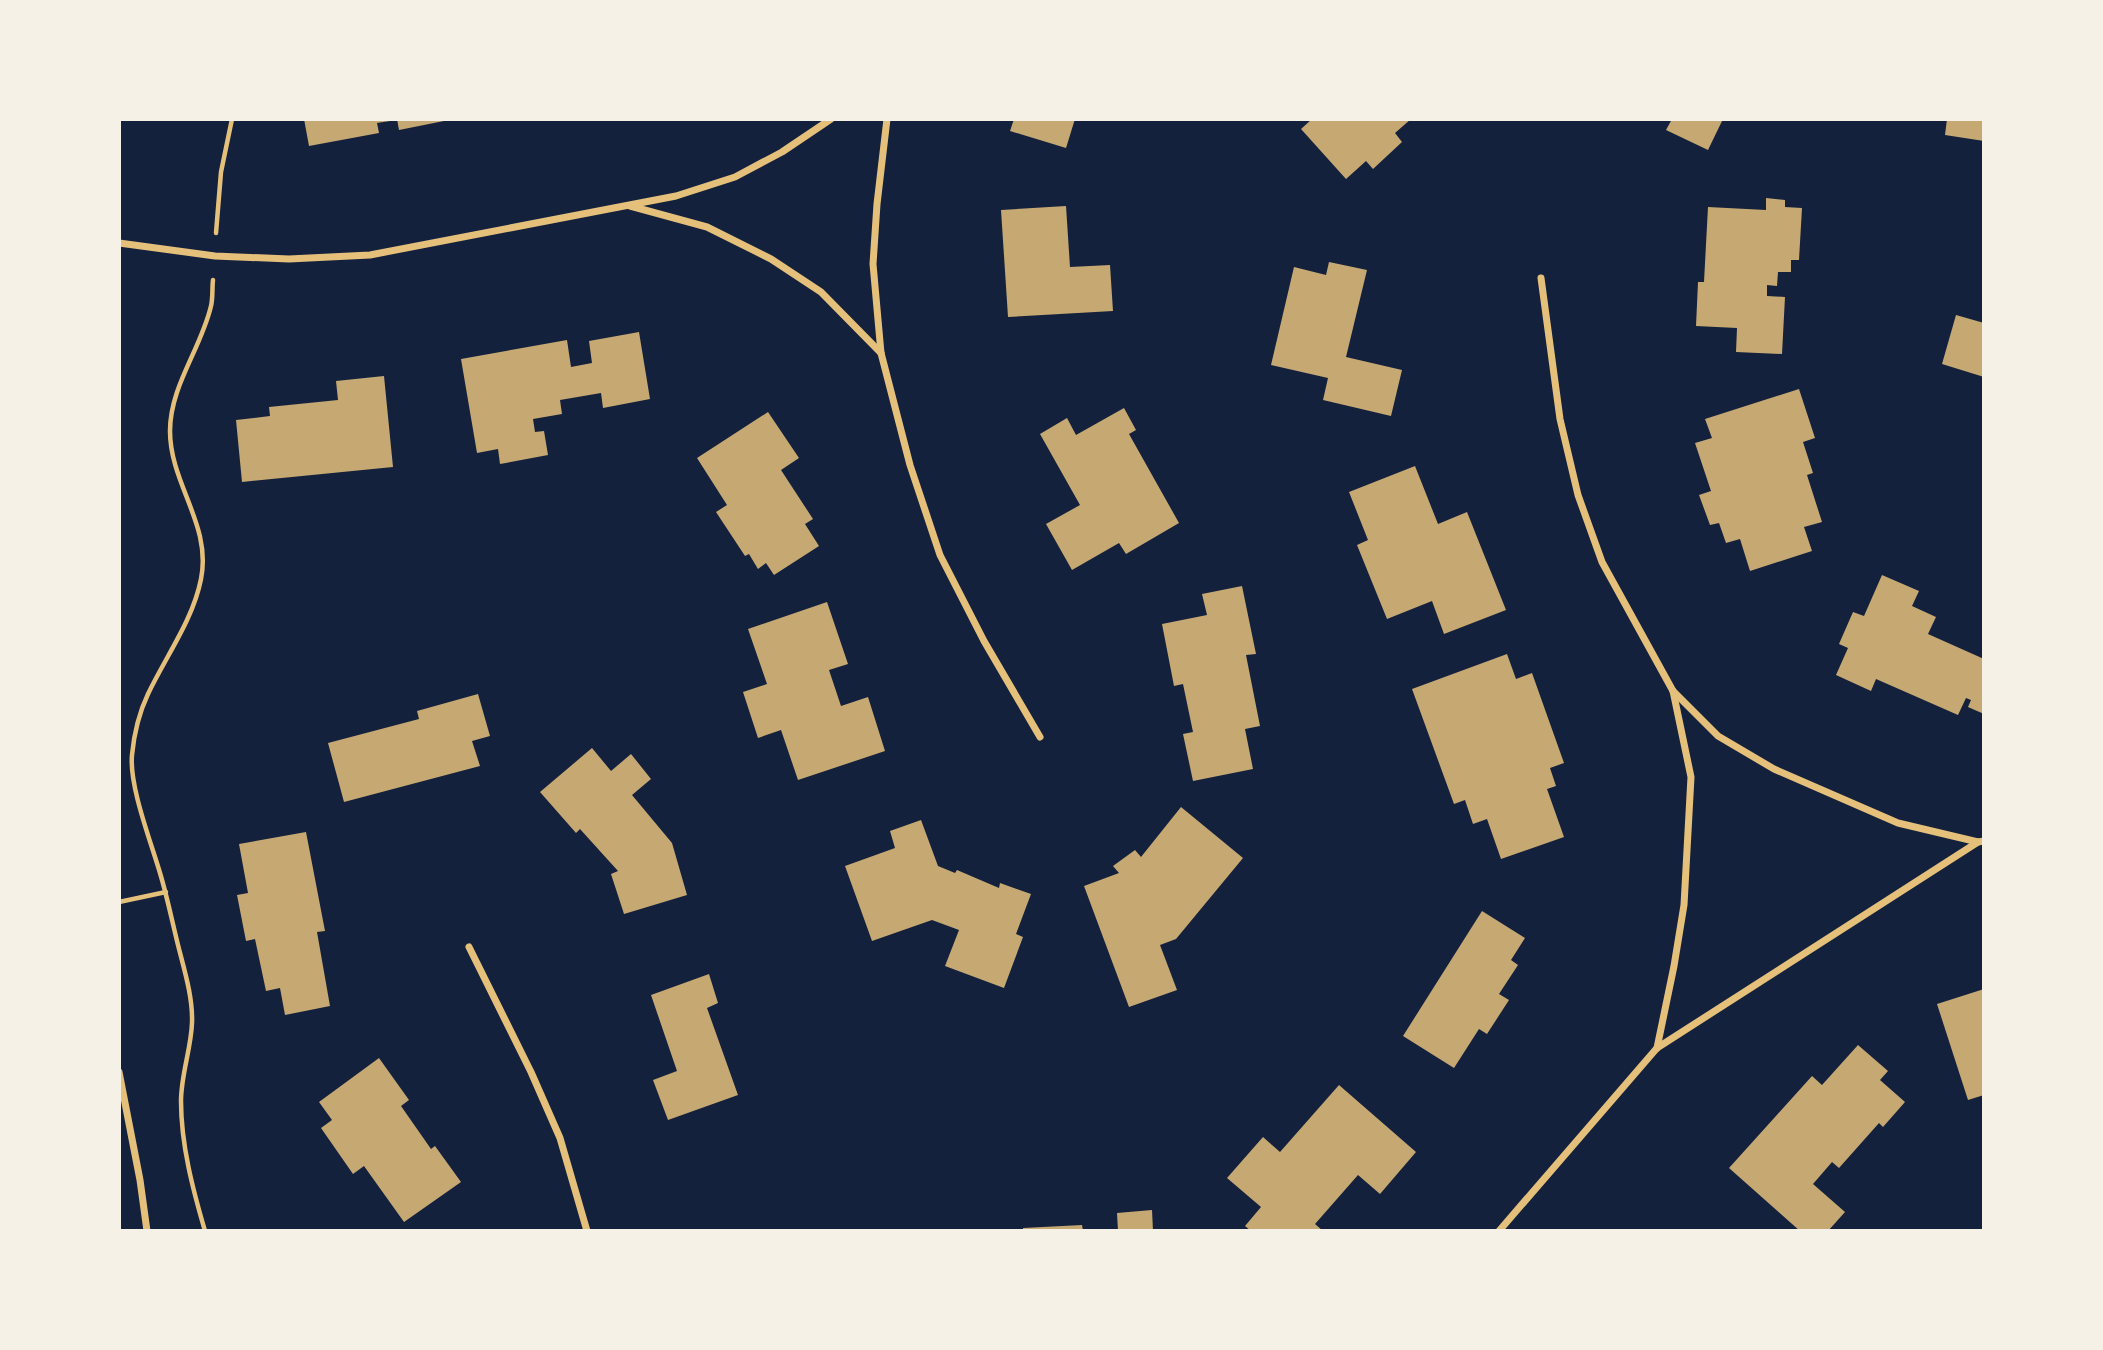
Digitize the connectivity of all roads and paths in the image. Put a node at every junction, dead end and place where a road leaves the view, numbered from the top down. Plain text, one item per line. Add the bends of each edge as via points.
1 (232, 119) edge
2 (831, 119) edge
3 (887, 119) edge
4 (628, 205) junction
5 (119, 243) edge
6 (215, 256) junction
7 (1541, 278) dead end
8 (881, 353) junction
9 (1673, 691) junction
10 (1040, 737) dead end
11 (1981, 841) edge
12 (166, 892) junction
13 (119, 902) edge
14 (469, 947) dead end
15 (1657, 1048) junction
16 (119, 1072) edge
17 (147, 1231) edge
18 (205, 1231) edge
19 (587, 1231) edge
20 (1499, 1231) edge

1 - 6 path via 221,172
2 - 4 street via 735,177
3 - 8 street via 873,264
4 - 6 street via 370,255
4 - 8 street via 707,227 771,259 821,292
5 - 6 street
6 - 12 path via 211,305 177,390 170,429 172,457 204,550 201,580 189,616 147,696 131,759
7 - 9 street via 1560,419 1578,495 1602,562
8 - 10 street via 910,465 940,555
9 - 11 street via 1718,736 1774,769 1898,823
9 - 15 street via 1690,776 1689,840 1684,905
11 - 15 street
12 - 13 path
12 - 18 path via 192,1022 181,1100 194,1195
14 - 19 street via 560,1138
15 - 20 street
16 - 17 street

